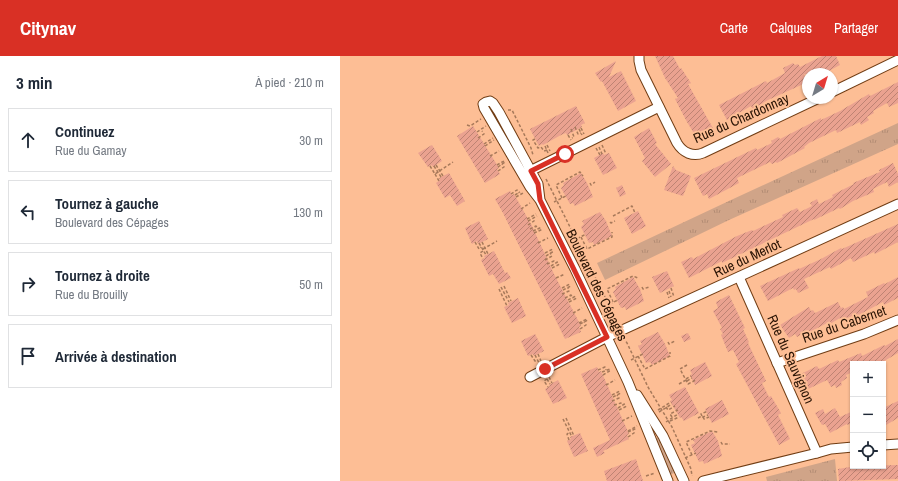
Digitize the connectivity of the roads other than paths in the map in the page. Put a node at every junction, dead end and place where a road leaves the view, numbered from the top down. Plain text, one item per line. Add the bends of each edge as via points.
1 (639, 56) edge
2 (898, 60) edge
3 (838, 89) edge
4 (806, 104) edge
5 (659, 107) junction
6 (527, 173) junction
7 (898, 204) edge
8 (739, 277) junction
9 (898, 320) edge
10 (607, 337) junction
11 (777, 363) junction
12 (530, 377) dead end
13 (628, 382) junction
14 (898, 444) edge
15 (886, 445) edge
16 (850, 447) edge
17 (817, 453) junction
18 (668, 481) edge
19 (684, 481) edge
20 (703, 481) edge

1 - 5 street, Rue du Chardonnay via 640,67
2 - 3 street
4 - 5 street, Rue du Chardonnay via 698,155 686,153 679,147
5 - 6 street
6 - 6 street, Boulevard des Cépages via 494,103 486,102 483,104 484,108
6 - 10 street, Boulevard des Cépages via 538,184 540,200
7 - 8 street, Rue du Merlot
8 - 10 street, Rue du Merlot
8 - 11 street, Rue du Sauvignon
9 - 11 street, Rue du Cabernet
10 - 12 street, Rue du Merlot
10 - 13 street, Boulevard des Cépages
11 - 17 street, Rue du Sauvignon
13 - 18 street, Boulevard des Cépages
13 - 19 street, Boulevard des Cépages via 663,436
14 - 15 street
16 - 17 street
17 - 20 street

